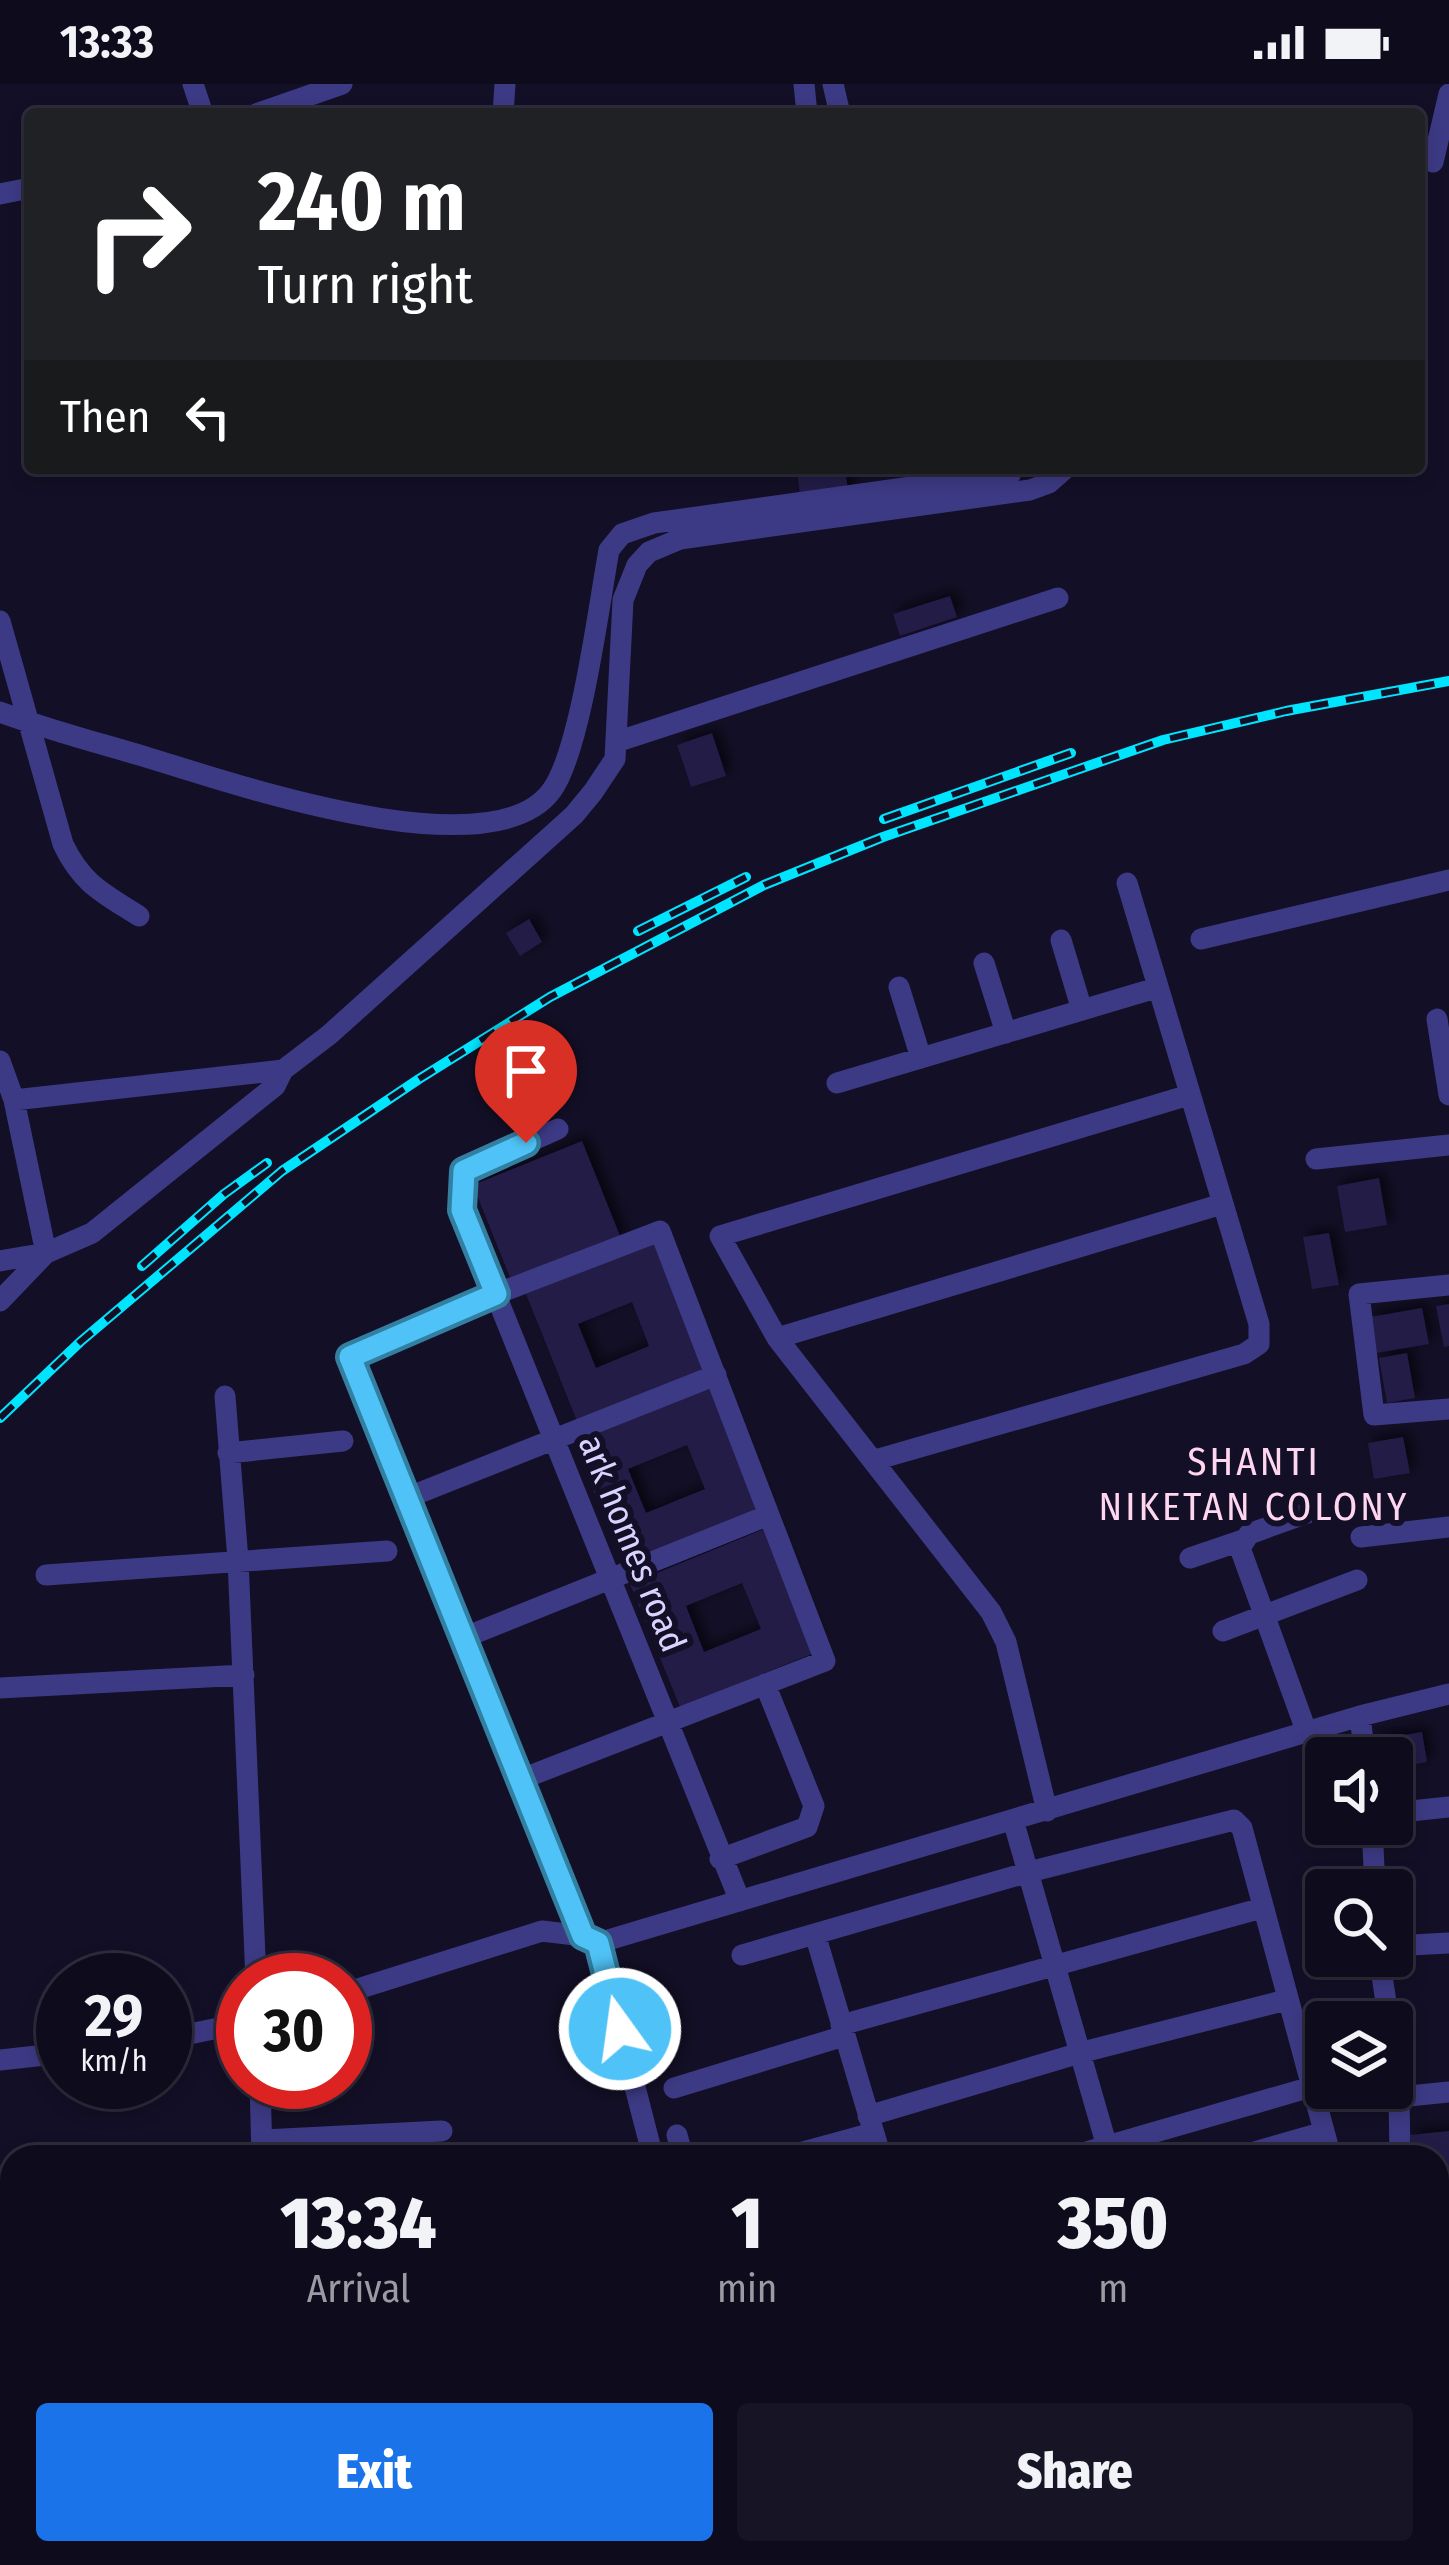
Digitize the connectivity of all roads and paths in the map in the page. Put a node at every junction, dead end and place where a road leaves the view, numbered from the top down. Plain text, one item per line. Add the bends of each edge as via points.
1 (342, 84) edge
2 (1449, 94) edge
3 (273, 108) edge
4 (1433, 162) dead end
5 (1004, 474) edge
6 (1059, 474) edge
7 (1058, 598) dead end
8 (0, 621) edge
9 (0, 712) edge
10 (32, 724) junction
11 (616, 742) junction
12 (1449, 880) edge
13 (1127, 883) dead end
14 (139, 916) dead end
15 (1202, 939) dead end
16 (1060, 940) dead end
17 (984, 963) dead end
18 (899, 987) dead end
19 (1156, 988) junction
20 (1082, 1010) junction
21 (1437, 1019) dead end
22 (1006, 1033) junction
23 (921, 1058) junction
24 (0, 1061) edge
25 (283, 1070) junction
26 (837, 1083) dead end
27 (1189, 1095) junction
28 (1449, 1095) edge
29 (14, 1100) junction
30 (558, 1129) dead end
31 (1449, 1145) edge
32 (1316, 1159) dead end
33 (1222, 1204) junction
34 (46, 1253) junction
35 (0, 1261) edge
36 (1449, 1285) edge
37 (496, 1294) junction
38 (0, 1301) edge
39 (777, 1338) junction
40 (716, 1375) junction
41 (225, 1396) dead end
42 (1449, 1409) edge
43 (556, 1438) junction
44 (343, 1441) dead end
45 (228, 1453) junction
46 (874, 1460) junction
47 (409, 1497) junction
48 (1313, 1511) dead end
49 (770, 1515) junction
50 (1449, 1527) edge
51 (1361, 1537) dead end
52 (1243, 1540) junction
53 (387, 1551) dead end
54 (1190, 1558) dead end
55 (238, 1560) junction
56 (46, 1576) dead end
57 (610, 1576) junction
58 (1357, 1580) dead end
59 (1264, 1614) junction
60 (1223, 1631) dead end
61 (463, 1638) junction
62 (244, 1675) junction
63 (765, 1684) junction
64 (0, 1688) edge
65 (1449, 1694) edge
66 (1360, 1716) junction
67 (669, 1722) junction
68 (1307, 1733) junction
69 (1362, 1737) edge
70 (520, 1780) junction
71 (1449, 1807) edge
72 (1047, 1811) junction
73 (1413, 1811) edge
74 (1013, 1820) junction
75 (720, 1859) junction
76 (1029, 1872) junction
77 (740, 1900) junction
78 (1262, 1908) junction
79 (815, 1934) junction
80 (591, 1940) junction
81 (1449, 1942) edge
82 (1413, 1945) edge
83 (255, 1953) edge
84 (742, 1955) dead end
85 (1056, 1963) junction
86 (372, 1985) edge
87 (1286, 2000) junction
88 (843, 2030) junction
89 (1083, 2052) junction
90 (36, 2056) edge
91 (0, 2060) edge
92 (1305, 2066) edge
93 (674, 2088) dead end
94 (1305, 2089) edge
95 (1449, 2092) edge
96 (1413, 2096) edge
97 (261, 2109) edge
98 (1317, 2109) edge
99 (1399, 2109) edge
100 (871, 2124) junction
101 (442, 2131) dead end
102 (1324, 2132) junction
103 (262, 2145) edge
104 (294, 2145) edge
105 (650, 2145) edge
106 (816, 2145) edge
107 (877, 2145) edge
108 (1106, 2145) edge
109 (1127, 2145) edge
110 (1279, 2145) edge
111 (1328, 2145) edge
112 (1400, 2145) edge

1 - 3 street
2 - 4 street
5 - 10 street via 622,534 609,550 573,735 552,790 526,811 493,821 424,824 310,807
6 - 11 street via 1030,490 680,539 649,552 623,600
7 - 11 street
8 - 10 street
9 - 10 street
10 - 14 street via 72,864 83,881
11 - 25 street via 615,759 574,815
12 - 15 street
13 - 19 street
16 - 20 street
17 - 22 street
18 - 23 street
19 - 20 street
19 - 27 street
20 - 22 street
21 - 28 street
22 - 23 street
23 - 26 street
24 - 29 street
25 - 29 street
25 - 34 street via 274,1086 92,1233
27 - 33 street
27 - 39 street via 720,1236
29 - 34 street
30 - 37 street, ark homes road via 464,1171 462,1210
31 - 32 street
33 - 39 street
33 - 46 street via 1259,1344
34 - 35 street
34 - 38 street
36 - 42 street via 1359,1294 1374,1415
37 - 40 street via 660,1231
37 - 43 street, ark homes road
37 - 47 street via 350,1357
39 - 46 street
40 - 43 street
40 - 49 street
41 - 45 street
43 - 47 street
43 - 57 street, ark homes road
44 - 45 street
45 - 55 street
46 - 72 street via 1006,1642
47 - 61 street
48 - 52 street
49 - 57 street
49 - 63 street via 826,1661
50 - 51 street
52 - 54 street
52 - 59 street
53 - 55 street
55 - 56 street
55 - 62 street
57 - 61 street
57 - 67 street, ark homes road
58 - 59 street
59 - 60 street
59 - 68 street
61 - 70 street
62 - 64 street
62 - 83 street
63 - 67 street
63 - 75 street via 814,1806 807,1827
65 - 66 street
66 - 68 street
66 - 69 street
67 - 70 street
67 - 75 street, ark homes road
68 - 72 street
70 - 80 street
71 - 73 street
72 - 74 street
74 - 76 street
74 - 77 street
75 - 77 street, ark homes road
76 - 78 street via 1234,1820
76 - 79 street
76 - 85 street
77 - 80 street
78 - 85 street
78 - 87 street
79 - 84 street
79 - 88 street
80 - 86 street via 542,1931
80 - 105 street
81 - 82 street
85 - 88 street
85 - 89 street
87 - 89 street
87 - 92 street
88 - 93 street
88 - 100 street
89 - 100 street
89 - 108 street
90 - 91 street
94 - 109 street
95 - 96 street
97 - 103 street
98 - 102 street
99 - 112 street
100 - 106 street
100 - 107 street
101 - 104 street
102 - 110 street
102 - 111 street

